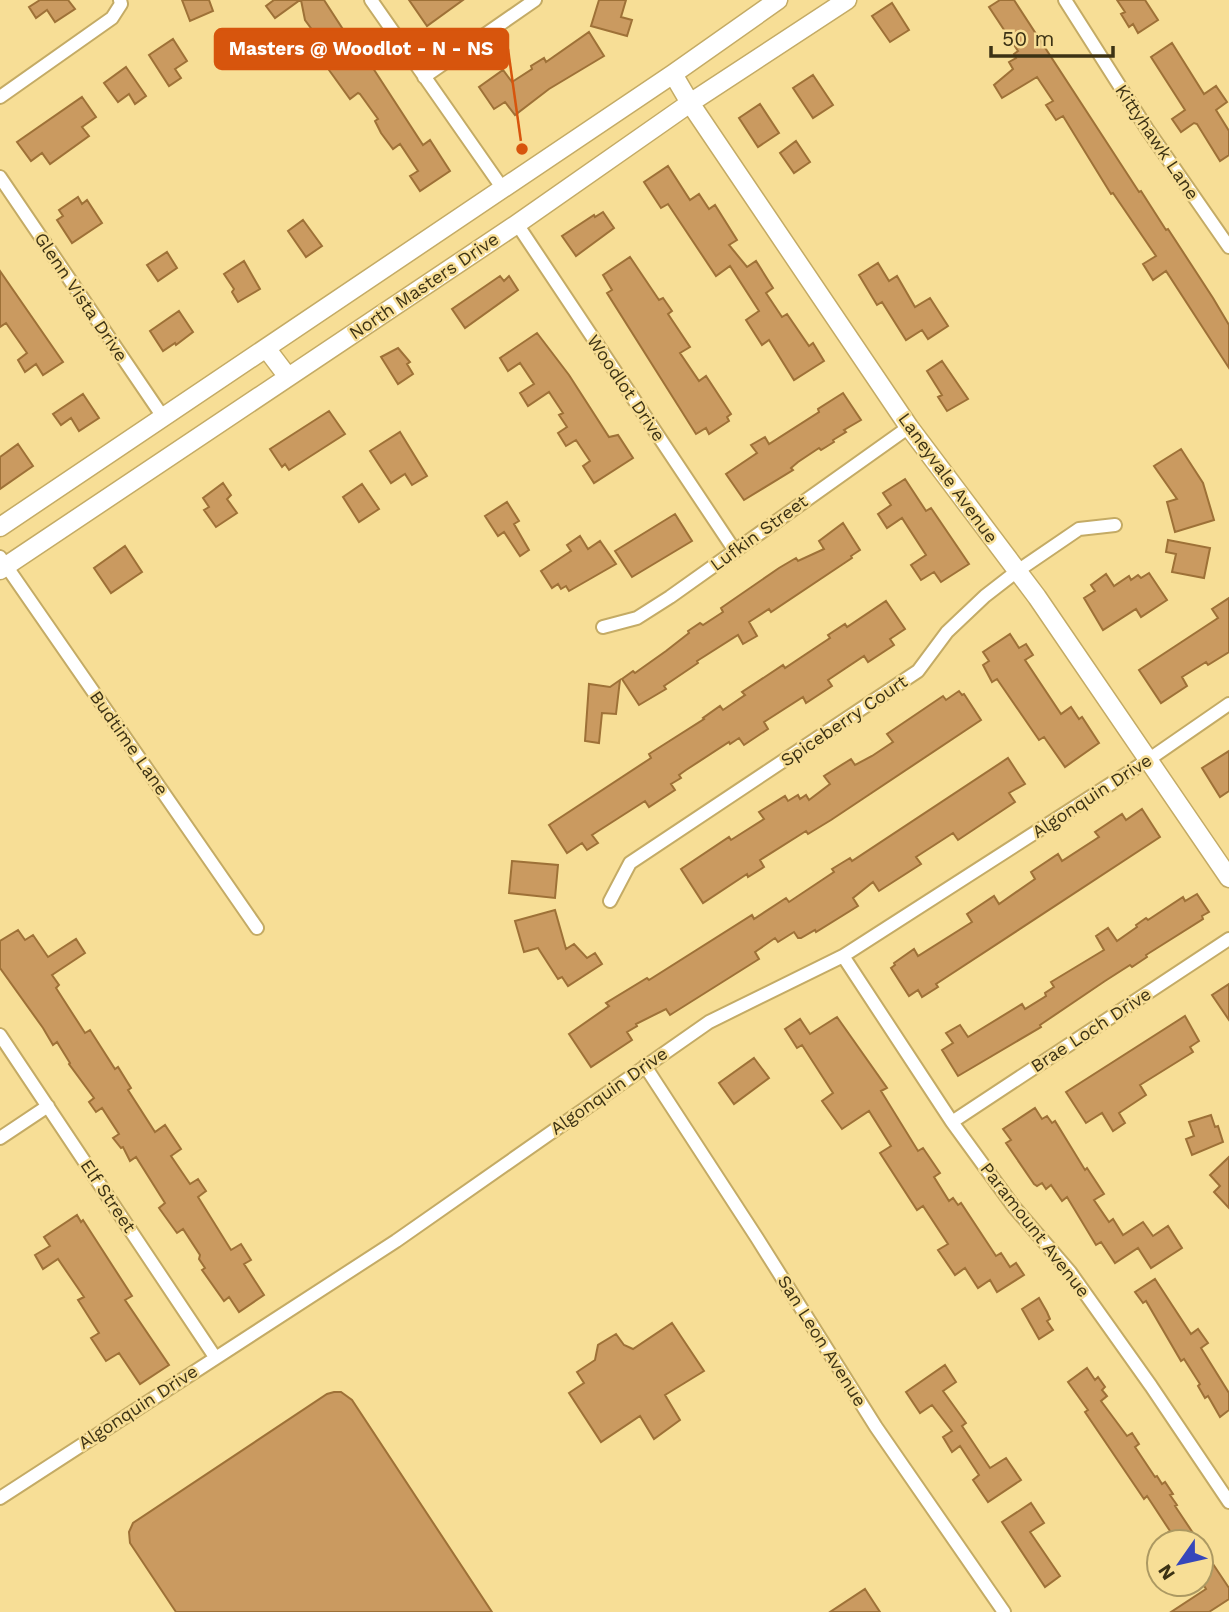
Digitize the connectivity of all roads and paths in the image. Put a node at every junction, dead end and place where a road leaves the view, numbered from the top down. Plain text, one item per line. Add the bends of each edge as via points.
1 (120, 0) edge
2 (371, 0) edge
3 (536, 0) edge
4 (778, 0) edge
5 (847, 0) edge
6 (1065, 0) edge
7 (673, 74) junction
8 (424, 77) junction
9 (0, 97) edge
10 (690, 103) junction
11 (0, 177) edge
12 (503, 189) junction
13 (517, 224) junction
14 (1229, 247) edge
15 (266, 348) junction
16 (288, 377) junction
17 (163, 417) junction
18 (909, 427) junction
19 (1115, 525) dead end
20 (0, 527) edge
21 (735, 551) junction
22 (2, 564) edge
23 (1016, 572) junction
24 (603, 627) dead end
25 (1229, 704) edge
26 (1148, 761) junction
27 (1229, 878) edge
28 (610, 901) dead end
29 (257, 928) dead end
30 (1229, 939) edge
31 (843, 956) junction
32 (0, 1035) edge
33 (645, 1066) junction
34 (47, 1106) junction
35 (952, 1122) junction
36 (0, 1138) edge
37 (215, 1357) junction
38 (0, 1498) edge
39 (1229, 1502) edge
40 (1004, 1612) edge

1 - 9 street via 112,18
2 - 8 street
3 - 8 street
4 - 7 main road, North Masters Drive
5 - 10 main road, North Masters Drive
6 - 14 street, Kittyhawk Lane
7 - 10 main road, Laneyvale Avenue
7 - 12 main road, North Masters Drive
8 - 12 street
10 - 13 main road, North Masters Drive
10 - 18 main road, Laneyvale Avenue
11 - 17 street, Glenn Vista Drive
12 - 15 main road, North Masters Drive
13 - 16 main road, North Masters Drive
13 - 21 street, Woodlot Drive
15 - 16 main road
15 - 17 main road, North Masters Drive
16 - 22 main road, North Masters Drive
17 - 20 main road, North Masters Drive
18 - 21 street, Lufkin Street
18 - 23 main road, Laneyvale Avenue
19 - 23 street, Spiceberry Court via 1079,529
21 - 24 street, Lufkin Street via 637,618
22 - 29 street, Budtime Lane
23 - 26 main road, Laneyvale Avenue
23 - 28 street, Spiceberry Court via 947,632 919,671 630,863
25 - 26 street, Algonquin Drive
26 - 27 main road, Laneyvale Avenue
26 - 31 street, Algonquin Drive
30 - 35 street, Brae Loch Drive
31 - 33 street, Algonquin Drive via 709,1022
31 - 35 street, Paramount Avenue
32 - 34 street, Elf Street
33 - 37 street, Algonquin Drive via 396,1241
33 - 40 street, San Leon Avenue via 876,1427
34 - 36 street
34 - 37 street, Elf Street
35 - 39 street, Paramount Avenue via 1014,1207 1070,1272
37 - 38 street, Algonquin Drive

